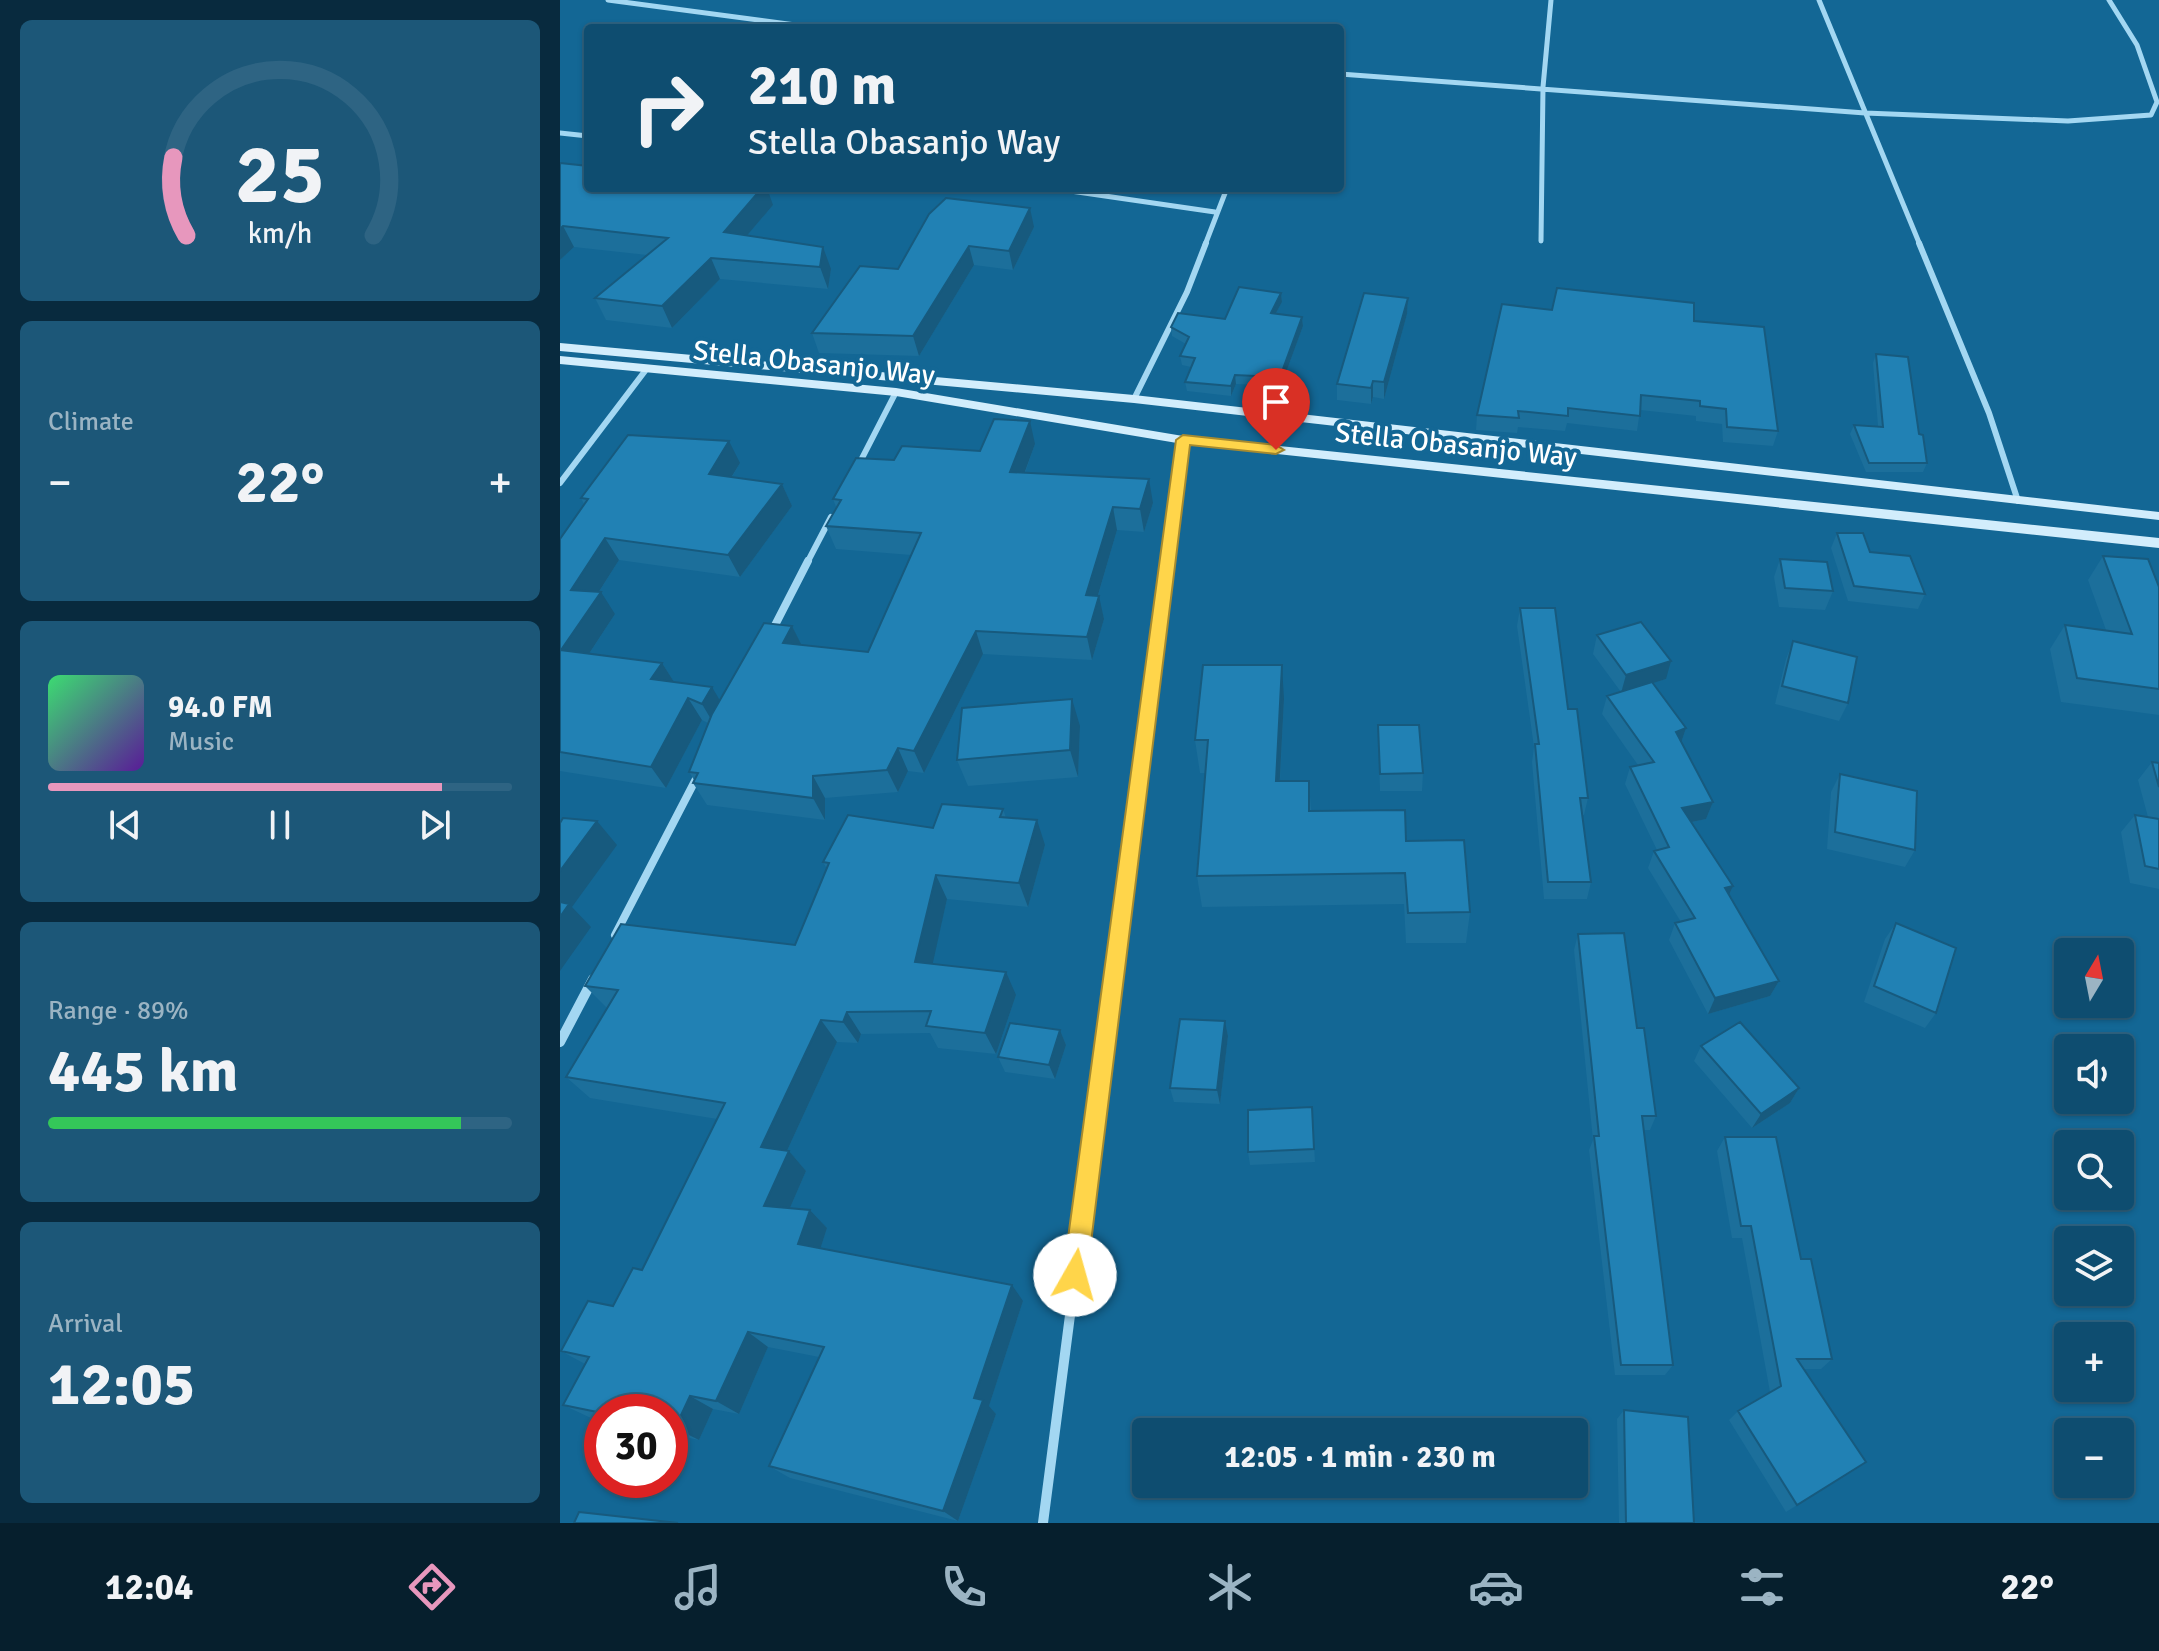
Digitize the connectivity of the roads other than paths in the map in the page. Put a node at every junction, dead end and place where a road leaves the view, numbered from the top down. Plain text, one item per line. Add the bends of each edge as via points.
1 (608, 0) edge
2 (1551, 0) edge
3 (1819, 0) edge
4 (2109, 0) edge
5 (788, 24) edge
6 (1344, 74) edge
7 (1543, 87) junction
8 (1865, 113) junction
9 (560, 133) edge
10 (584, 136) edge
11 (1078, 192) edge
12 (1225, 192) edge
13 (1215, 212) junction
14 (1541, 241) dead end
15 (560, 347) edge
16 (587, 349) junction
17 (560, 360) edge
18 (576, 362) junction
19 (645, 371) junction
20 (896, 392) junction
21 (1134, 399) junction
22 (1183, 440) junction
23 (852, 477) edge
24 (560, 483) edge
25 (2018, 501) junction
26 (837, 505) edge
27 (2159, 516) edge
28 (2159, 543) edge
29 (764, 646) edge
30 (699, 774) edge
31 (611, 943) edge
32 (597, 972) edge
33 (560, 1042) edge
34 (1043, 1523) edge

1 - 5 street
2 - 7 street
3 - 8 street
4 - 8 street via 2137,45 2157,102 2151,115 2068,121
6 - 7 street
7 - 8 street
7 - 14 street
8 - 25 street via 1989,413
9 - 10 street
11 - 13 street
12 - 13 street
13 - 21 street via 1187,292
15 - 16 street
16 - 18 street
16 - 21 street
17 - 18 street, Stella Obasanjo Way
18 - 19 street, Stella Obasanjo Way
19 - 20 street, Stella Obasanjo Way
19 - 24 street
20 - 22 street, Stella Obasanjo Way
20 - 23 street
21 - 25 street
22 - 28 street, Stella Obasanjo Way
22 - 34 street
25 - 27 street
26 - 29 street
30 - 31 street
32 - 33 street

